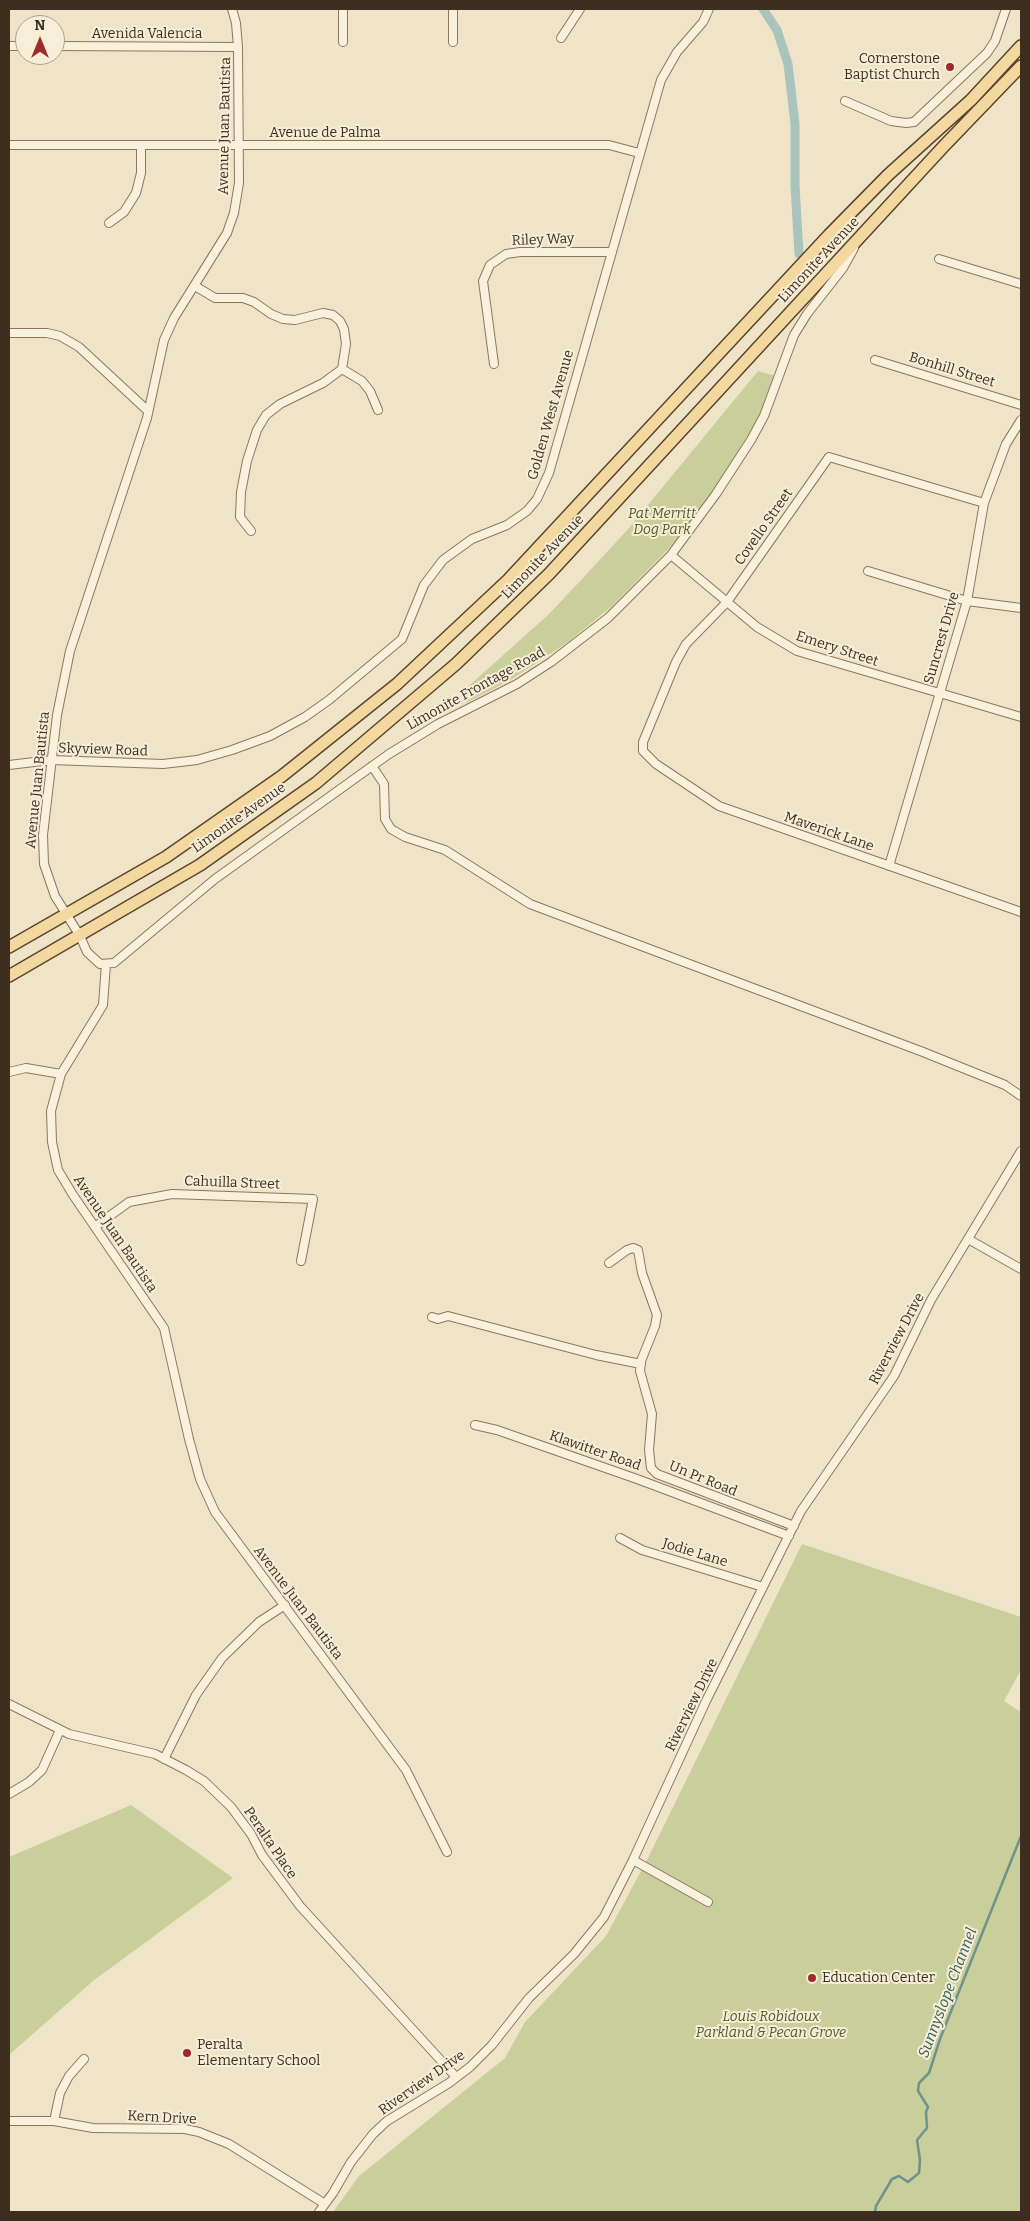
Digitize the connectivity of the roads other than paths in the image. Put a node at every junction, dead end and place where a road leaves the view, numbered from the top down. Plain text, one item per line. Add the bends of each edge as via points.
1 (232, 9) edge
2 (343, 9) edge
3 (453, 9) edge
4 (580, 9) edge
5 (709, 9) edge
6 (1006, 9) edge
7 (561, 38) dead end
8 (343, 42) dead end
9 (453, 42) dead end
10 (65, 46) edge
11 (1021, 46) edge
12 (238, 47) junction
13 (1021, 66) edge
14 (845, 101) dead end
15 (9, 145) edge
16 (239, 145) junction
17 (141, 146) junction
18 (640, 154) junction
19 (109, 223) dead end
20 (859, 238) junction
21 (612, 252) junction
22 (939, 259) dead end
23 (1021, 284) edge
24 (195, 286) junction
25 (9, 333) edge
26 (875, 360) dead end
27 (494, 364) dead end
28 (342, 368) junction
29 (1021, 405) edge
30 (378, 410) dead end
31 (148, 411) junction
32 (1021, 420) edge
33 (984, 503) junction
34 (252, 530) dead end
35 (671, 555) junction
36 (868, 572) dead end
37 (967, 601) junction
38 (727, 602) junction
39 (1021, 608) edge
40 (939, 693) junction
41 (1021, 717) edge
42 (643, 751) joint
43 (51, 760) junction
44 (197, 760) joint
45 (9, 765) edge
46 (372, 766) junction
47 (889, 866) junction
48 (1021, 912) edge
49 (66, 915) junction
50 (80, 936) junction
51 (9, 947) edge
52 (106, 964) junction
53 (9, 976) edge
54 (9, 1072) edge
55 (61, 1074) junction
56 (1021, 1096) edge
57 (1021, 1151) edge
58 (96, 1226) junction
59 (968, 1239) junction
60 (301, 1260) dead end
61 (609, 1263) dead end
62 (1021, 1269) edge
63 (432, 1317) dead end
64 (641, 1364) junction
65 (475, 1426) dead end
66 (655, 1472) junction
67 (650, 1484) junction
68 (794, 1526) junction
69 (789, 1536) junction
70 (620, 1538) dead end
71 (763, 1588) junction
72 (285, 1605) junction
73 (9, 1704) edge
74 (60, 1730) junction
75 (164, 1759) junction
76 (9, 1794) edge
77 (447, 1852) dead end
78 (632, 1860) junction
79 (708, 1902) dead end
80 (84, 2059) dead end
81 (456, 2078) junction
82 (9, 2121) edge
83 (54, 2121) junction
84 (325, 2204) junction
85 (319, 2212) edge

1 - 12 street, Avenue Juan Bautista
2 - 8 street
3 - 9 street
4 - 7 street
5 - 18 street, Golden West Avenue via 703,22 677,52 665,72
6 - 14 street via 1001,28 987,53 914,122 891,121
10 - 12 street, Avenida Valencia
11 - 49 main road, Limonite Avenue via 971,100 828,235 514,573 452,635 397,684 282,776 166,857
12 - 16 street, Avenue Juan Bautista
13 - 20 main road, Limonite Avenue
15 - 17 street, Avenue de Palma
16 - 17 street, Avenue de Palma
16 - 18 street, Avenue de Palma via 609,145
16 - 24 street, Avenue Juan Bautista via 238,196 231,224
17 - 19 street via 141,172 136,194 124,212
18 - 21 street, Golden West Avenue
20 - 35 street, Limonite Frontage Road via 843,268 794,335 773,396 751,440
20 - 50 main road, Limonite Avenue via 548,574 456,664 316,783 200,864
21 - 27 street, Riley Way via 520,252 506,254 490,265 483,281
21 - 44 street, Golden West Avenue via 549,473 538,500 518,519 472,539 443,560 424,585 402,639 329,700 270,736
22 - 23 street
24 - 28 street via 216,298 243,298 254,302 284,319 295,320 323,313 333,315 344,329 346,344
24 - 31 street, Avenue Juan Bautista via 164,340
25 - 31 street via 60,336 79,347
26 - 29 street, Bonhill Street
28 - 30 street via 362,381
28 - 34 street via 323,383 280,404 266,415 257,430 241,492 240,517
31 - 43 street, Avenue Juan Bautista via 70,651
32 - 33 street, Suncrest Drive via 1006,444
33 - 37 street, Suncrest Drive
33 - 38 street, Covello Street via 829,457
35 - 38 street, Emery Street
35 - 46 street, Limonite Frontage Road via 608,618 551,662 517,684 426,731
36 - 37 street
37 - 39 street
37 - 40 street, Suncrest Drive
38 - 40 street, Emery Street via 757,627 797,651
38 - 42 street, Covello Street via 686,644 642,742
40 - 41 street, Emery Street
40 - 47 street, Suncrest Drive
42 - 47 street, Maverick Lane via 656,764 719,806
43 - 44 street, Skyview Road via 129,764
43 - 45 street, Skyview Road
43 - 49 street, Avenue Juan Bautista via 42,851 49,880
46 - 52 street, Limonite Frontage Road via 215,879 114,963
46 - 56 street via 384,784 385,819 391,829 445,850 530,904 923,1052 1005,1085
47 - 48 street, Maverick Lane
49 - 50 street, Avenue Juan Bautista
49 - 51 main road, Limonite Avenue
50 - 52 street, Avenue Juan Bautista via 95,961
50 - 53 main road, Limonite Avenue
52 - 55 street, Avenue Juan Bautista via 103,1006
54 - 55 street via 26,1068
55 - 58 street, Avenue Juan Bautista via 51,1111 52,1142 58,1170
57 - 59 street, Riverview Drive
58 - 60 street, Cahuilla Street via 129,1202 172,1194 313,1198
58 - 72 street, Avenue Juan Bautista via 164,1328 200,1479 215,1512
59 - 62 street
59 - 68 street, Riverview Drive via 931,1300 894,1376
61 - 64 street, Un Pr Road via 633,1248 639,1253 642,1273 657,1315
63 - 64 street via 448,1316
64 - 66 street, Un Pr Road via 652,1414 649,1457
65 - 67 street, Klawitter Road via 498,1430
66 - 67 street
66 - 68 street, Un Pr Road
67 - 69 street, Klawitter Road
68 - 69 street, Riverview Drive
69 - 71 street, Riverview Drive
70 - 71 street, Jodie Lane via 642,1550
71 - 78 street, Riverview Drive
72 - 75 street via 259,1622 222,1658 196,1695
72 - 77 street, Avenue Juan Bautista via 406,1770
73 - 74 street, Peralta Place
74 - 75 street, Peralta Place via 136,1748
74 - 76 street via 42,1770
75 - 81 street, Peralta Place via 204,1781 231,1806 300,1906
78 - 79 street
78 - 81 street, Riverview Drive via 604,1917 590,1936 529,1998 492,2045
80 - 83 street via 60,2093
81 - 84 street, Riverview Drive via 387,2120 351,2162
82 - 83 street, Kern Drive
83 - 84 street, Kern Drive via 93,2128 199,2132 229,2144
84 - 85 street, Riverview Drive

